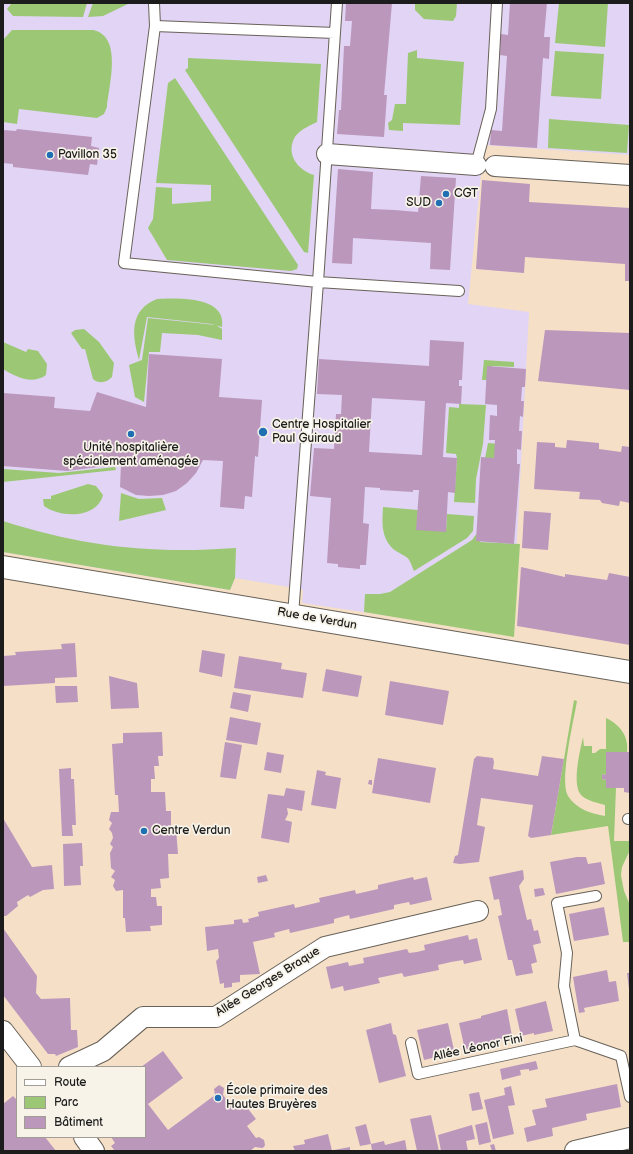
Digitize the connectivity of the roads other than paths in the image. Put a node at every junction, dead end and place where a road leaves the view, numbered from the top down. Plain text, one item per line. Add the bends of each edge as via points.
1 (154, 3) edge
2 (337, 3) edge
3 (497, 3) edge
4 (155, 26) junction
5 (335, 33) junction
6 (327, 154) junction
7 (485, 165) junction
8 (630, 175) edge
9 (318, 282) junction
10 (459, 291) dead end
11 (3, 567) edge
12 (293, 615) junction
13 (630, 672) edge
14 (596, 896) dead end
15 (478, 911) dead end
16 (3, 1031) edge
17 (575, 1040) junction
18 (411, 1043) dead end
19 (30, 1066) edge
20 (71, 1066) edge
21 (630, 1097) edge
22 (85, 1138) edge
23 (630, 1138) edge
24 (94, 1151) edge
25 (575, 1151) edge

1 - 4 lane
2 - 5 lane
3 - 7 lane
4 - 5 lane
4 - 9 lane via 124,263
5 - 6 lane
6 - 7 street
6 - 9 lane
7 - 8 street
9 - 10 lane
9 - 12 lane
11 - 12 street, Rue de Verdun
12 - 13 street, Rue de Verdun
14 - 17 lane via 557,903 567,953 564,986
15 - 20 street, Allée Georges Braque via 325,947 216,1017 143,1018 103,1051
16 - 19 street
17 - 18 lane, Allée Léonor Fini via 418,1074
17 - 21 lane via 621,1056
22 - 24 street
23 - 25 street

